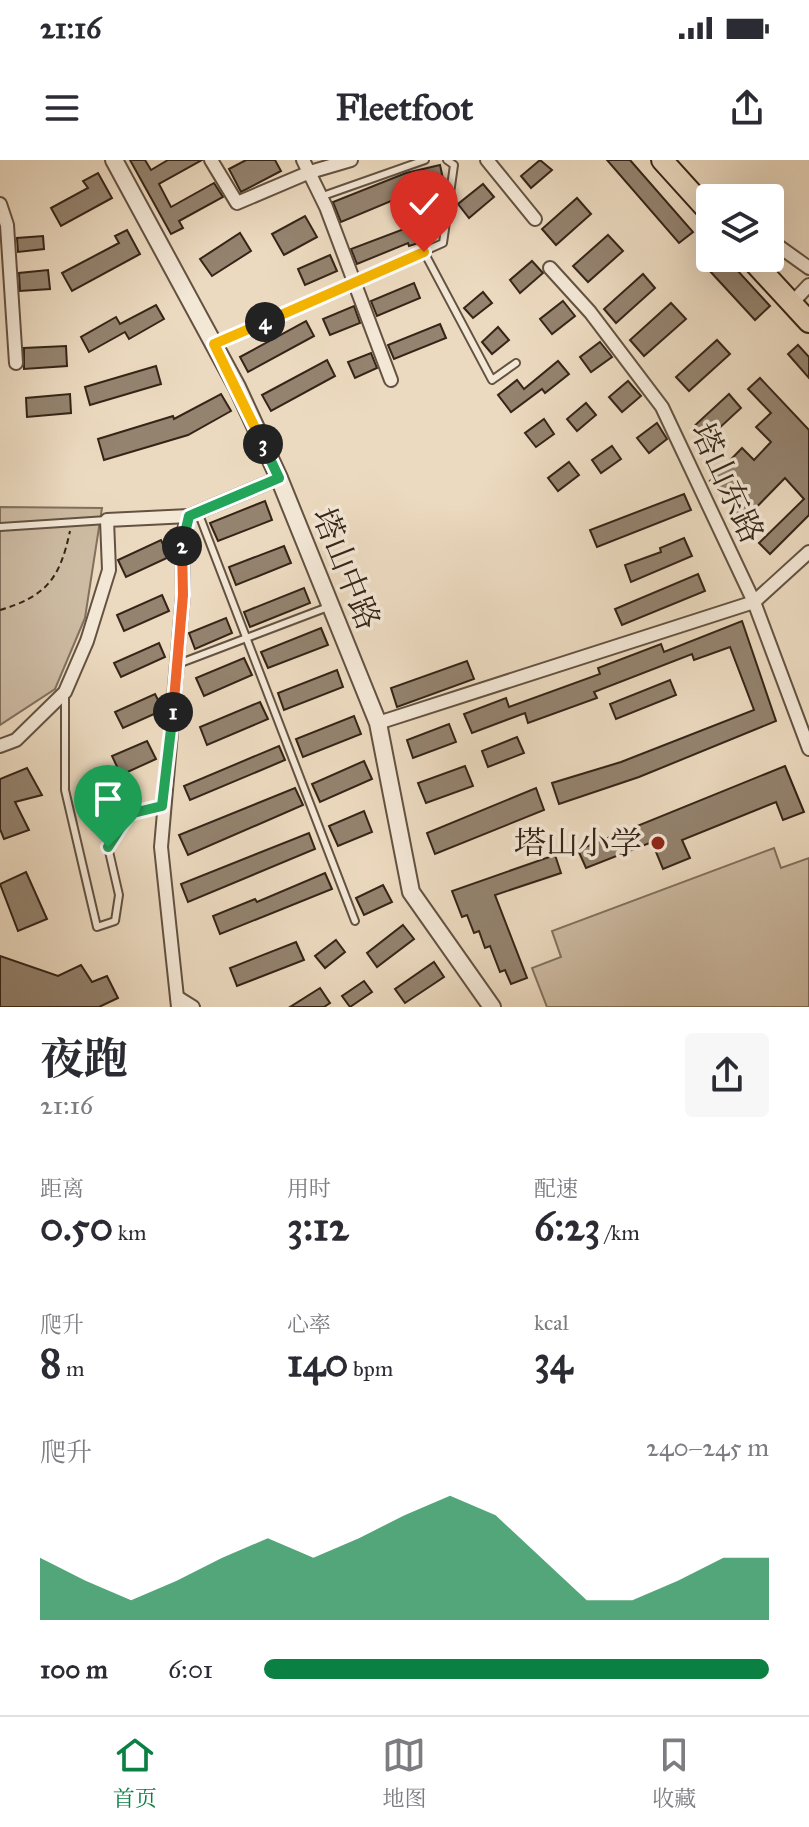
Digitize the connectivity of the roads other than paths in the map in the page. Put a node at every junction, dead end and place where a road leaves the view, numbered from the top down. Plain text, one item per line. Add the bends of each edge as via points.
1 (114, 160) edge
2 (211, 160) edge
3 (303, 160) edge
4 (351, 160) edge
5 (425, 160) edge
6 (447, 160) edge
7 (487, 160) edge
8 (662, 160) edge
9 (680, 160) edge
10 (310, 172) junction
11 (702, 184) edge
12 (320, 197) junction
13 (696, 198) edge
14 (0, 204) edge
15 (535, 219) dead end
16 (784, 250) edge
17 (424, 252) junction
18 (550, 268) dead end
19 (809, 268) edge
20 (769, 272) edge
21 (779, 272) edge
22 (353, 282) junction
23 (803, 297) edge
24 (809, 322) edge
25 (214, 344) junction
26 (16, 363) dead end
27 (516, 363) dead end
28 (391, 380) dead end
29 (279, 478) junction
30 (194, 514) junction
31 (107, 520) junction
32 (0, 527) edge
33 (809, 552) edge
34 (754, 602) junction
35 (330, 606) junction
36 (247, 638) junction
37 (178, 664) junction
38 (65, 692) junction
39 (378, 723) junction
40 (0, 746) edge
41 (809, 749) edge
42 (162, 806) junction
43 (355, 921) dead end
44 (178, 1002) edge
45 (193, 1007) edge
46 (492, 1007) edge

1 - 25 street, 塔山中路
2 - 10 street via 237,203
3 - 10 street
4 - 10 street
5 - 12 lane
6 - 17 lane via 454,165 443,243
7 - 15 street
8 - 13 main road
9 - 11 main road
10 - 12 street
12 - 22 street
14 - 26 street via 7,225
16 - 19 street
17 - 22 lane
17 - 27 lane via 492,380
18 - 34 street, 塔山东路 via 662,407
20 - 23 main road
21 - 23 main road
22 - 25 lane
22 - 28 street
23 - 24 main road
25 - 29 street, 塔山中路
29 - 30 street
29 - 35 street, 塔山中路
30 - 31 street
30 - 36 lane
30 - 37 street via 182,535
31 - 32 lane
31 - 38 street via 109,570
33 - 34 street
34 - 39 street
34 - 41 street, 塔山东路
35 - 36 lane
35 - 39 street, 塔山中路
36 - 37 lane
36 - 43 lane
37 - 42 street
38 - 40 street via 16,740
38 - 42 lane via 65,790 97,927 115,921 119,895 108,847 129,814
39 - 46 street, 塔山中路 via 411,892
42 - 44 street via 161,847
44 - 45 street

